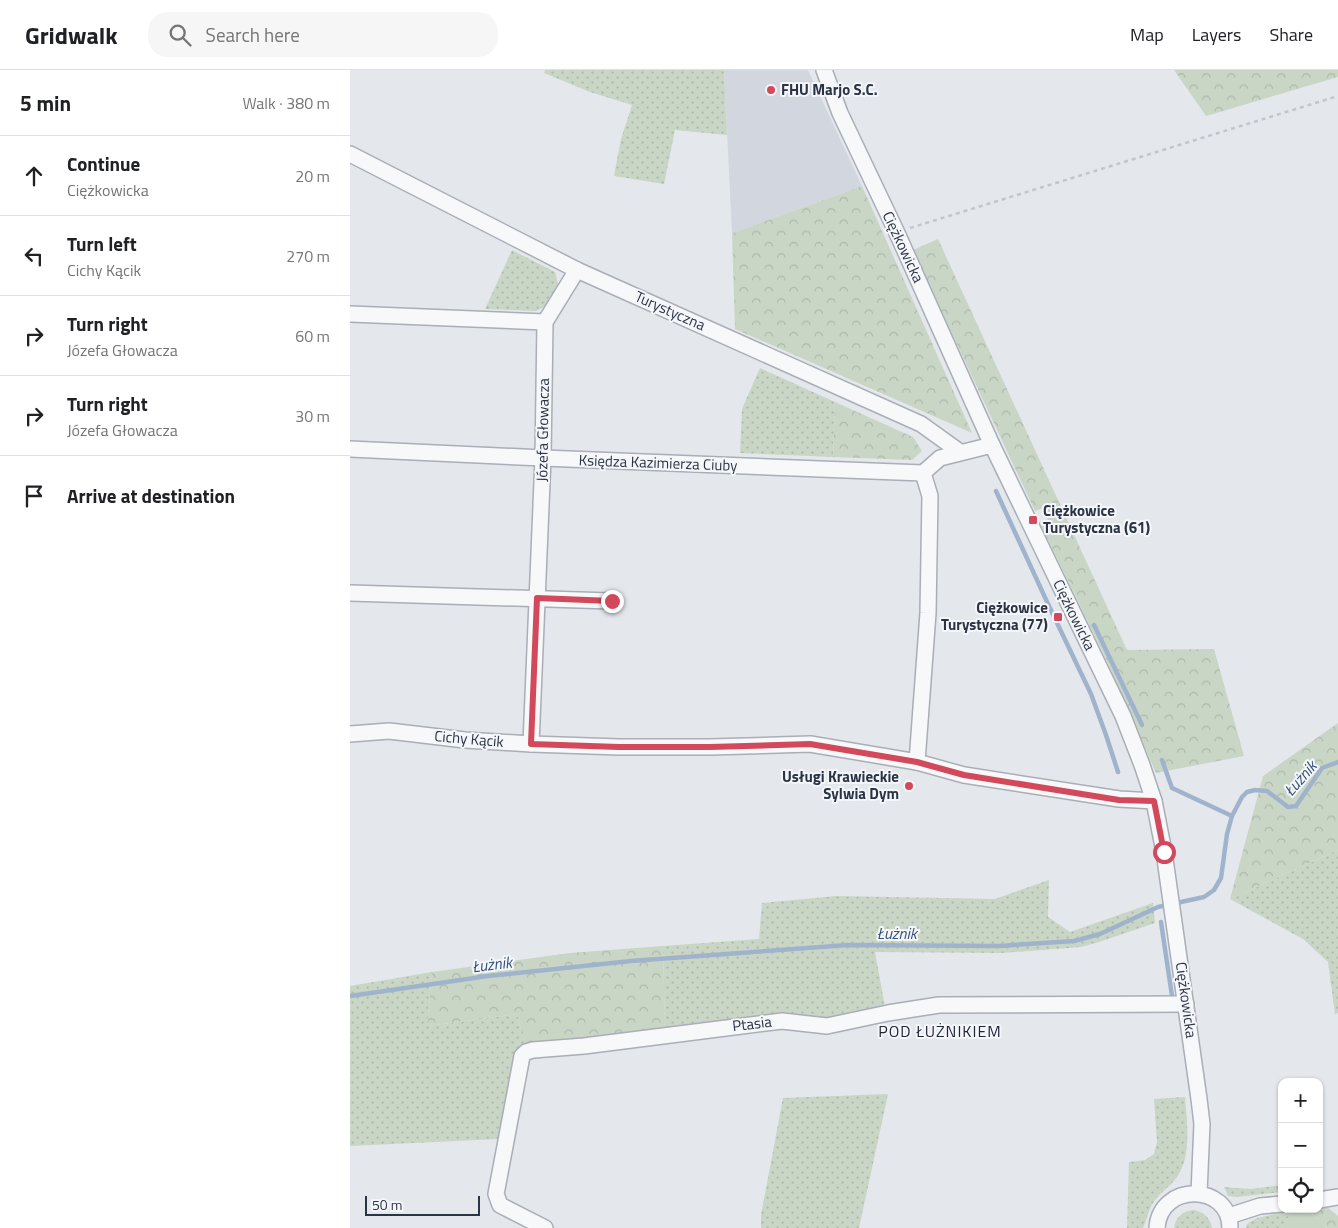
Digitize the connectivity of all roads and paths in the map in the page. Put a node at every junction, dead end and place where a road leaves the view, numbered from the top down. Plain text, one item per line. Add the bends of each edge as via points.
1 (824, 70) edge
2 (1338, 96) edge
3 (350, 154) edge
4 (897, 233) junction
5 (577, 270) junction
6 (350, 314) edge
7 (545, 322) junction
8 (992, 444) junction
9 (350, 449) edge
10 (960, 452) junction
11 (543, 458) junction
12 (923, 473) junction
13 (350, 592) edge
14 (537, 598) junction
15 (612, 601) dead end
16 (350, 734) edge
17 (531, 744) junction
18 (917, 762) junction
19 (1154, 801) junction
20 (1186, 1004) junction
21 (1199, 1193) junction
22 (1338, 1198) edge
23 (1323, 1200) edge
24 (1278, 1204) edge
25 (1230, 1222) edge
26 (545, 1228) edge
27 (1157, 1228) edge

1 - 4 street, Ciężkowicka via 840,113
2 - 4 path
3 - 5 street, Turystyczna
4 - 8 street, Ciężkowicka
5 - 7 street
5 - 10 street, Turystyczna via 921,424
6 - 7 street
7 - 11 street, Józefa Głowacza
8 - 10 street
8 - 19 street, Ciężkowicka via 1123,716
9 - 11 street, Księdza Kazimierza Ciuby
10 - 12 street via 940,458
11 - 12 street, Księdza Kazimierza Ciuby
11 - 14 street, Józefa Głowacza
12 - 18 street via 930,496 928,613
13 - 14 street
14 - 15 street
14 - 17 street, Józefa Głowacza
16 - 17 street, Cichy Kącik via 389,731
17 - 18 street, Cichy Kącik via 710,747 810,744
18 - 19 street, Cichy Kącik via 974,776 1119,800
19 - 20 street, Ciężkowicka
20 - 21 street, Ciężkowicka via 1202,1124
20 - 26 street, Ptasia via 939,1005 827,1026 782,1021 526,1052 522,1056 496,1194 500,1205
21 - 25 street via 1217,1202
21 - 27 street via 1184,1194 1174,1199 1160,1215
22 - 23 street
24 - 25 street via 1260,1206

